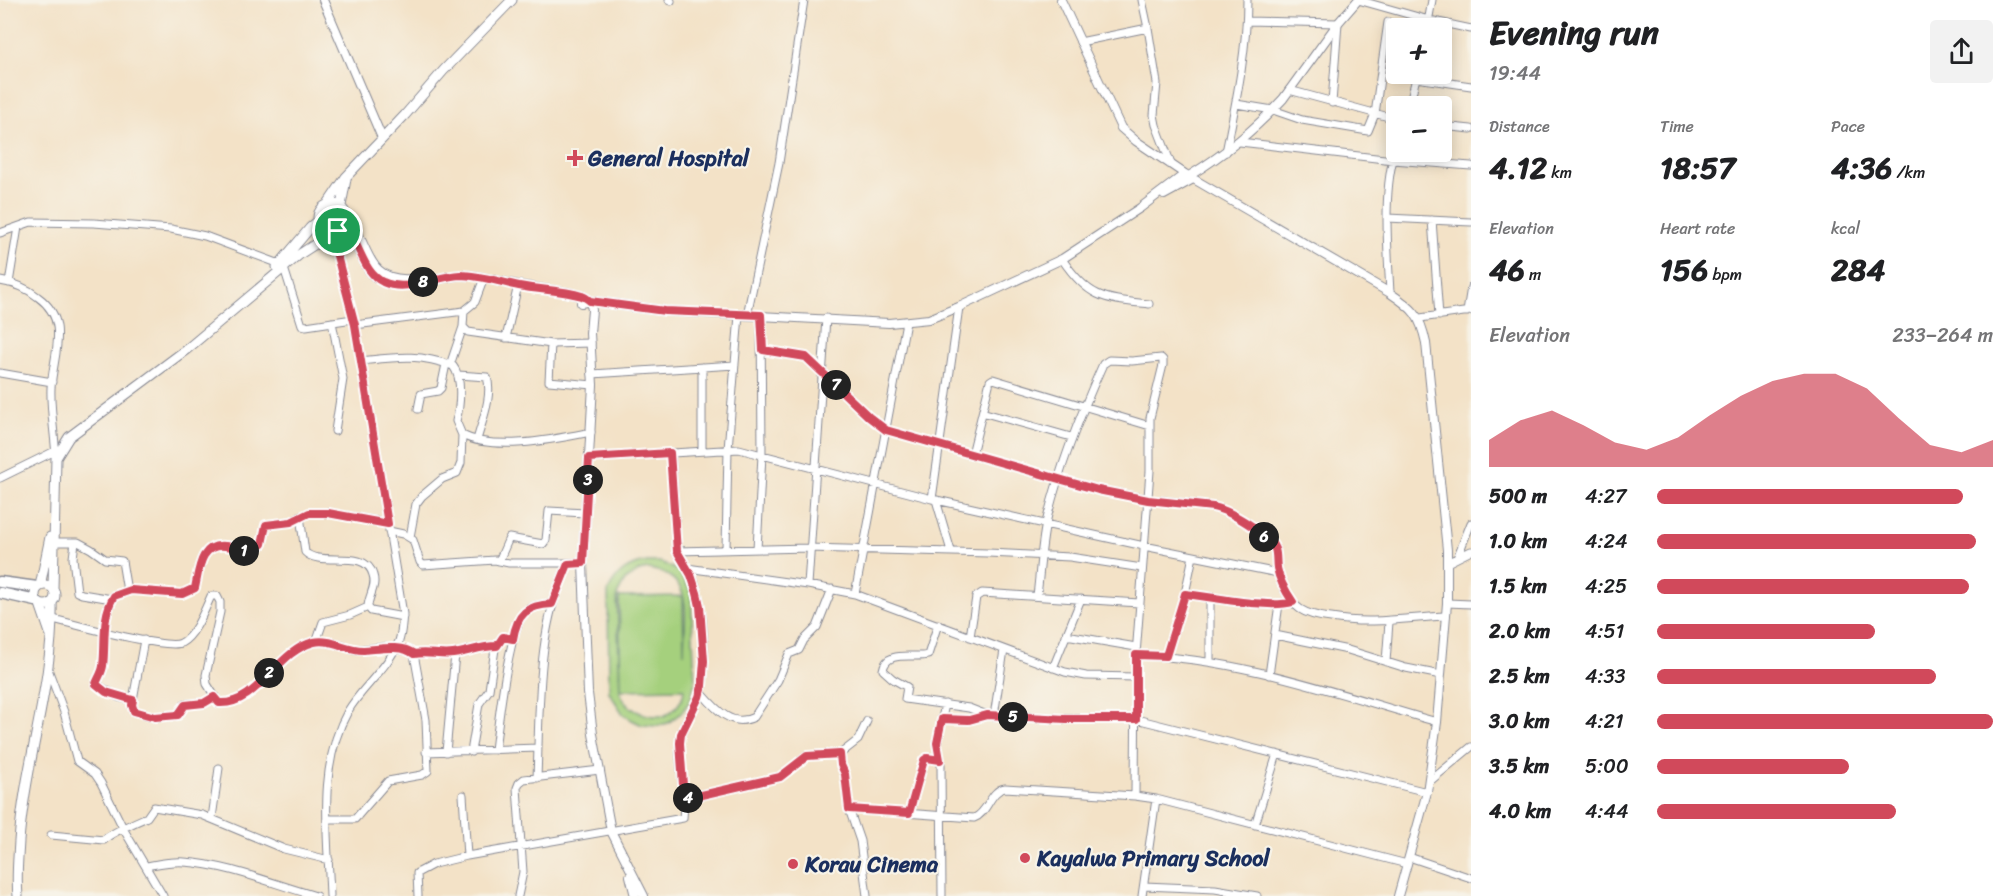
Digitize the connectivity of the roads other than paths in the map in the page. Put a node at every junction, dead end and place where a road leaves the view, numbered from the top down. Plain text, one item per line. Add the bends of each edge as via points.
1 (323, 0) edge
2 (512, 0) edge
3 (804, 0) edge
4 (1061, 0) edge
5 (1142, 0) edge
6 (1246, 0) edge
7 (1358, 0) edge
8 (1432, 0) edge
9 (1422, 18) edge
10 (1429, 18) edge
11 (1247, 21) junction
12 (1338, 23) junction
13 (1452, 25) edge
14 (1148, 28) junction
15 (1471, 29) edge
16 (1386, 36) edge
17 (1080, 42) junction
18 (1452, 83) edge
19 (1471, 86) edge
20 (1290, 90) junction
21 (1332, 103) junction
22 (1236, 104) junction
23 (1273, 110) junction
24 (1375, 114) junction
25 (1386, 117) edge
26 (1452, 127) edge
27 (1471, 129) edge
28 (382, 138) junction
29 (1240, 142) junction
30 (1226, 153) junction
31 (1386, 159) edge
32 (1393, 162) edge
33 (1419, 162) edge
34 (1171, 164) junction
35 (1471, 166) edge
36 (1189, 176) junction
37 (346, 177) junction
38 (327, 205) junction
39 (341, 206) junction
40 (347, 216) junction
41 (1387, 219) junction
42 (1432, 220) junction
43 (318, 221) junction
44 (1471, 222) edge
45 (18, 227) junction
46 (338, 230) junction
47 (0, 233) edge
48 (1062, 259) junction
49 (282, 266) junction
50 (484, 278) junction
51 (434, 279) junction
52 (0, 281) edge
53 (9, 283) junction
54 (518, 285) junction
55 (1471, 286) edge
56 (1390, 293) junction
57 (586, 302) junction
58 (1149, 304) dead end
59 (959, 307) junction
60 (464, 311) junction
61 (1469, 312) edge
62 (743, 315) junction
63 (761, 315) junction
64 (1439, 315) junction
65 (826, 318) junction
66 (1420, 318) junction
67 (332, 322) junction
68 (354, 322) junction
69 (906, 322) junction
70 (463, 327) junction
71 (507, 338) junction
72 (551, 344) junction
73 (591, 344) junction
74 (763, 350) junction
75 (361, 361) junction
76 (448, 365) junction
77 (735, 366) junction
78 (702, 367) junction
79 (0, 373) edge
80 (824, 373) junction
81 (592, 374) junction
82 (458, 375) junction
83 (52, 382) junction
84 (592, 385) junction
85 (1084, 407) junction
86 (418, 409) dead end
87 (982, 414) junction
88 (1150, 426) junction
89 (886, 430) junction
90 (335, 432) dead end
91 (591, 432) junction
92 (462, 435) junction
93 (1071, 437) junction
94 (477, 440) junction
95 (941, 445) junction
96 (728, 449) junction
97 (702, 451) junction
98 (670, 453) junction
99 (972, 454) junction
100 (56, 455) junction
101 (762, 455) junction
102 (589, 458) junction
103 (816, 469) junction
104 (0, 478) edge
105 (1059, 478) junction
106 (875, 484) junction
107 (934, 499) junction
108 (1148, 500) junction
109 (585, 513) junction
110 (300, 516) junction
111 (53, 517) junction
112 (1471, 523) edge
113 (1046, 524) junction
114 (389, 527) junction
115 (410, 537) junction
116 (54, 542) junction
117 (75, 542) junction
118 (1144, 546) junction
119 (809, 548) junction
120 (726, 549) junction
121 (757, 549) junction
122 (863, 549) junction
123 (677, 551) junction
124 (951, 551) junction
125 (1471, 551) edge
126 (1042, 556) junction
127 (1193, 556) junction
128 (1457, 558) junction
129 (499, 561) junction
130 (583, 563) junction
131 (1447, 563) junction
132 (568, 564) junction
133 (687, 568) junction
134 (1142, 568) junction
135 (1278, 573) junction
136 (0, 582) edge
137 (808, 585) junction
138 (39, 586) junction
139 (53, 589) junction
140 (832, 589) junction
141 (128, 591) junction
142 (0, 593) edge
143 (855, 594) junction
144 (1185, 594) junction
145 (1037, 596) junction
146 (1210, 597) junction
147 (112, 599) junction
148 (1081, 599) junction
149 (52, 602) junction
150 (1293, 602) junction
151 (38, 603) junction
152 (1139, 603) junction
153 (1447, 603) junction
154 (552, 604) junction
155 (1279, 604) junction
156 (1471, 604) edge
157 (368, 607) junction
158 (1446, 616) junction
159 (403, 617) junction
160 (53, 619) junction
161 (1389, 622) junction
162 (938, 624) junction
163 (104, 632) junction
164 (51, 635) junction
165 (1066, 635) junction
166 (1275, 635) junction
167 (970, 637) junction
168 (144, 639) junction
169 (513, 639) junction
170 (316, 642) junction
171 (497, 646) junction
172 (394, 649) junction
173 (1004, 650) junction
174 (1136, 651) junction
175 (414, 654) junction
176 (455, 654) junction
177 (1166, 656) junction
178 (1210, 661) junction
179 (1386, 662) junction
180 (48, 667) junction
181 (1053, 668) junction
182 (1269, 675) junction
183 (1441, 675) junction
184 (1136, 677) junction
185 (700, 691) junction
186 (214, 697) junction
187 (133, 700) junction
188 (945, 704) junction
189 (990, 716) junction
190 (942, 719) junction
191 (1136, 719) junction
192 (867, 721) dead end
193 (1437, 722) junction
194 (1471, 747) edge
195 (538, 748) junction
196 (495, 750) junction
197 (446, 752) junction
198 (471, 752) junction
199 (426, 753) junction
200 (840, 754) junction
201 (1277, 754) junction
202 (940, 760) junction
203 (219, 768) dead end
204 (600, 770) junction
205 (537, 778) junction
206 (1429, 782) junction
207 (1427, 792) junction
208 (463, 795) dead end
209 (1135, 796) junction
210 (684, 799) junction
211 (1156, 799) junction
212 (849, 809) junction
213 (909, 813) junction
214 (942, 816) junction
215 (212, 818) junction
216 (328, 819) junction
217 (1255, 825) junction
218 (124, 830) junction
219 (611, 831) junction
220 (51, 835) dead end
221 (522, 847) junction
222 (467, 856) junction
223 (329, 860) junction
224 (1408, 861) junction
225 (146, 866) junction
226 (628, 866) junction
227 (1471, 879) edge
228 (16, 881) junction
229 (1144, 886) junction
230 (11, 896) edge
231 (18, 896) edge
232 (163, 896) edge
233 (315, 896) edge
234 (330, 896) edge
235 (418, 896) edge
236 (518, 896) edge
237 (635, 896) edge
238 (644, 896) edge
239 (867, 896) edge
240 (942, 896) edge
241 (1142, 896) edge
242 (1257, 896) edge
243 (1398, 896) edge

1 - 28 street
2 - 28 main road
3 - 62 street via 779,163
4 - 17 street
5 - 14 street
6 - 11 street
7 - 9 street
7 - 12 street
8 - 10 street
11 - 12 street
11 - 22 street
12 - 20 street
12 - 21 street
13 - 15 street
14 - 17 street
14 - 34 street via 1156,83 1154,115
16 - 24 street
17 - 34 street via 1121,128
18 - 19 street
20 - 21 street
20 - 23 street
21 - 24 street
22 - 23 street
22 - 30 street
23 - 24 street via 1302,120 1362,131 1368,131
23 - 29 street
24 - 25 street
26 - 27 street
28 - 37 main road
29 - 30 street
29 - 31 street
30 - 36 street
32 - 41 street
33 - 35 street
34 - 36 street
36 - 48 street
36 - 56 street
37 - 38 main road
37 - 39 main road
38 - 39 main road
38 - 43 main road via 320,210
39 - 40 main road
40 - 46 main road
40 - 51 street via 379,272 401,280
41 - 42 street
41 - 56 street
42 - 44 street
42 - 64 street
43 - 46 main road via 324,230
43 - 49 main road
45 - 47 street
45 - 49 street via 31,222 171,229 204,236
45 - 53 street
46 - 49 main road
46 - 51 street via 349,233 369,270 382,281 397,285
46 - 68 street via 335,248
48 - 58 street via 1092,293
48 - 59 street
49 - 67 street via 302,325
49 - 100 main road via 187,349 69,437
50 - 51 street via 459,275
50 - 54 street
50 - 60 street via 475,302
52 - 53 street
53 - 83 street via 28,289 52,309 57,319
54 - 57 street
54 - 71 street
55 - 61 street
56 - 66 street
57 - 62 street
57 - 73 street
59 - 69 street via 929,319
59 - 95 street
60 - 68 street
60 - 70 street
61 - 64 street
62 - 63 street
62 - 77 street
63 - 65 street
63 - 74 street
64 - 66 street
65 - 69 street
65 - 80 street
66 - 131 street via 1426,343
67 - 68 street
67 - 90 street via 343,379
68 - 75 street
69 - 89 street
70 - 71 street via 468,332
70 - 76 street
71 - 72 street
72 - 73 street
72 - 84 street via 549,381
73 - 81 street
74 - 80 street via 802,355
74 - 101 street
75 - 76 street via 408,356
75 - 114 street
76 - 82 street
76 - 86 street via 441,388 421,394
77 - 78 street
77 - 96 street
78 - 81 street
78 - 97 street
79 - 83 street
80 - 89 street
80 - 103 street
81 - 84 street
82 - 92 street via 460,409 456,421
82 - 94 street via 488,377 486,408
83 - 100 street
84 - 91 street
85 - 87 street via 993,379
85 - 88 street
85 - 88 street via 1106,361 1161,358 1163,366
85 - 93 street
87 - 93 street
87 - 99 street
88 - 108 street
89 - 95 street
89 - 106 street
91 - 94 street via 528,443
91 - 102 street
92 - 94 street
92 - 115 street via 457,473 422,495 416,504
93 - 105 street
95 - 99 street
95 - 107 street
96 - 97 street
96 - 101 street
96 - 120 street
97 - 98 street
98 - 102 street
98 - 123 street
99 - 105 street
100 - 104 street
100 - 111 main road
101 - 103 street
101 - 121 street
102 - 109 street
103 - 106 street
103 - 119 street
105 - 108 street
105 - 113 street
106 - 107 street
106 - 122 street
107 - 113 street
107 - 124 street
108 - 118 street
108 - 135 street via 1213,507 1233,516 1272,544
109 - 129 street via 549,511 543,544 508,538
109 - 130 street
110 - 114 street via 328,513
110 - 141 street via 291,522 266,525 262,544 254,551 222,545 207,550 195,588 190,592
110 - 157 street via 305,552 309,556 349,559 370,568 374,588
111 - 116 main road
111 - 138 main road
112 - 128 street
113 - 118 street
113 - 126 street
114 - 115 street
114 - 159 street
115 - 129 street via 423,565
116 - 117 street
116 - 139 main road
117 - 141 street via 105,559 122,561
117 - 147 street via 77,592
118 - 127 street
118 - 134 street
119 - 121 street
119 - 122 street
119 - 137 street
120 - 121 street
120 - 123 street
122 - 124 street
122 - 143 street
123 - 133 street
124 - 126 street
125 - 128 street
126 - 134 street
126 - 145 street
127 - 135 street
127 - 144 street
128 - 131 street
129 - 132 street
130 - 132 street
130 - 204 street via 588,693
131 - 153 street
132 - 154 street
133 - 137 street
133 - 185 street via 700,606 704,661
134 - 152 street
135 - 150 street
136 - 138 highway
137 - 140 street
138 - 139 main road
138 - 151 main road via 34,595
139 - 149 main road
140 - 143 street
140 - 185 street via 817,627 799,650 789,654 778,680 754,717 741,720 723,716
141 - 147 street
142 - 151 highway
143 - 162 street
144 - 146 street
144 - 177 street
145 - 148 street
145 - 167 street via 978,594
146 - 155 street
146 - 178 street
147 - 163 street
148 - 152 street
148 - 165 street
149 - 151 main road
149 - 160 main road
150 - 155 street
150 - 161 street via 1300,609 1325,617
151 - 164 main road
152 - 174 street
153 - 156 street
153 - 158 street
154 - 169 street via 525,611
154 - 195 street via 542,671
155 - 166 street
157 - 159 street via 371,611
157 - 170 street via 323,622
158 - 161 street
158 - 183 street
159 - 172 street
160 - 163 street
160 - 164 main road
161 - 179 street
162 - 167 street
162 - 188 street via 927,656 893,657 883,667 907,687 905,699
163 - 168 street
163 - 187 street via 103,669 96,684
164 - 180 main road
165 - 174 street
165 - 181 street
166 - 179 street
166 - 182 street
167 - 173 street
168 - 186 street via 181,643 195,628 212,596 217,596 220,612 206,675
168 - 187 street
169 - 171 street via 503,637
169 - 196 street
170 - 172 street via 353,650
170 - 186 street via 291,654 239,700 219,703
171 - 176 street
171 - 198 street via 489,690 479,704
172 - 175 street
172 - 216 street via 348,711 330,756
173 - 181 street
173 - 189 street
174 - 177 street
174 - 184 street
175 - 176 street
175 - 199 street via 426,720
176 - 197 street
177 - 178 street
178 - 182 street
179 - 183 street
180 - 218 street via 77,761 95,774
180 - 228 main road via 27,774
181 - 184 street via 1086,676
182 - 193 street
183 - 193 street
184 - 191 street
185 - 210 street via 681,734
186 - 187 street via 204,703 185,705 178,715 155,717 134,711
188 - 189 street
188 - 190 street
189 - 190 street
189 - 191 street
190 - 202 street via 937,743
191 - 201 street
191 - 209 street
192 - 200 street via 858,740
193 - 206 street
194 - 206 street
195 - 196 street
195 - 205 street
196 - 198 street
197 - 198 street
197 - 199 street
199 - 216 street via 426,773 388,781 355,819
200 - 210 street via 807,756 780,777
200 - 212 street
201 - 207 street
201 - 217 street
202 - 213 street via 924,760
202 - 214 street
203 - 215 street
204 - 205 street
204 - 219 street
205 - 221 street via 524,779 517,788
206 - 207 street
207 - 224 street
208 - 222 street
209 - 211 street
209 - 214 street via 1005,788 998,790 978,817
210 - 219 street via 681,820
211 - 217 street
211 - 229 street
212 - 213 street
212 - 239 street via 860,841
213 - 214 street
214 - 240 street
215 - 218 street via 154,807 147,817
215 - 223 street via 284,849
216 - 223 street
217 - 224 street
218 - 220 street via 102,841
218 - 225 street
219 - 221 street
219 - 226 street
221 - 222 street
221 - 236 street via 523,872
222 - 235 street via 419,870
223 - 234 street
224 - 227 street
224 - 243 street
225 - 232 street
225 - 233 street via 195,863
226 - 237 street
226 - 238 street
228 - 230 main road
228 - 231 main road
229 - 241 street
229 - 242 street via 1215,889

